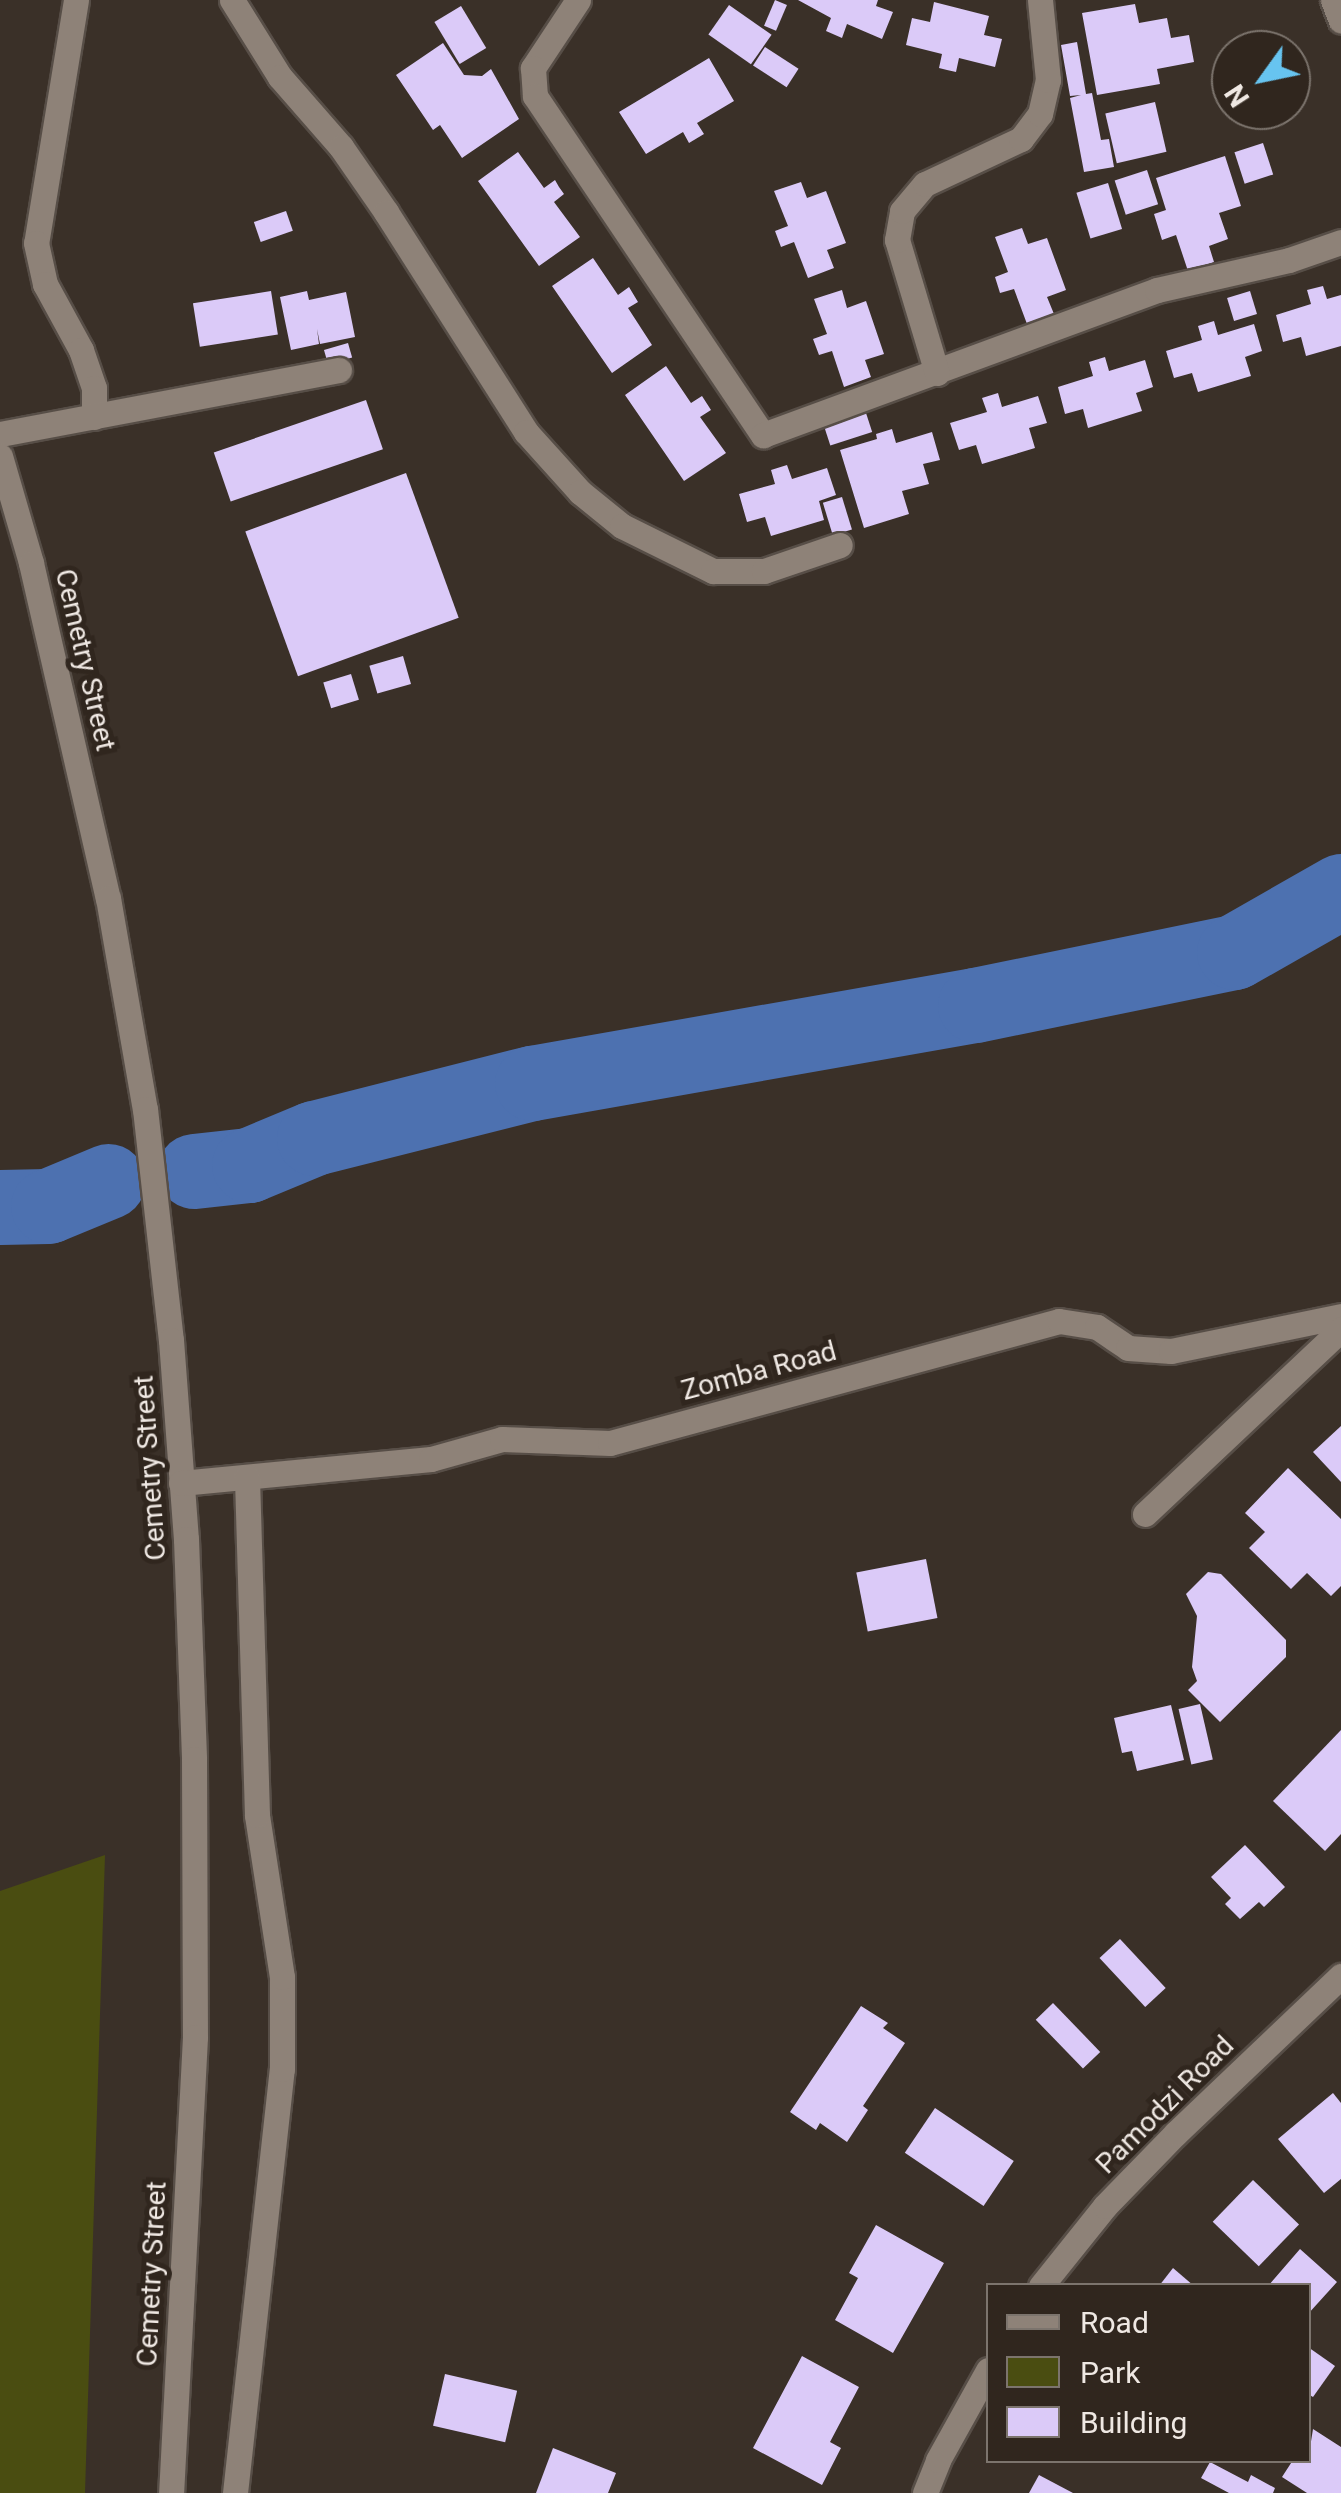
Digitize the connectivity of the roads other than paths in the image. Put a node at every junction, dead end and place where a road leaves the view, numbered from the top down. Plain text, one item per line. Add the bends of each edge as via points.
1 (76, 0) edge
2 (232, 0) edge
3 (578, 0) edge
4 (1040, 0) edge
5 (1334, 0) edge
6 (1341, 21) edge
7 (1341, 242) edge
8 (339, 370) dead end
9 (937, 373) junction
10 (94, 417) junction
11 (0, 434) edge
12 (0, 456) edge
13 (840, 546) dead end
14 (1341, 1316) edge
15 (1341, 1328) edge
16 (247, 1477) junction
17 (182, 1483) junction
18 (1144, 1514) dead end
19 (1341, 1976) edge
20 (1043, 2283) edge
21 (986, 2374) edge
22 (171, 2493) edge
23 (235, 2493) edge
24 (925, 2493) edge

1 - 10 street via 36,243 45,284 94,388
2 - 13 street via 280,77 386,212 526,432 580,492 622,526 713,571 764,571
3 - 9 street via 533,68 535,96 763,434
4 - 9 street via 1048,80 1040,114 1021,139 925,184 902,211 897,240
5 - 6 street
7 - 9 street via 1158,290
8 - 10 street
10 - 11 street
12 - 17 street, Cemetry Street via 108,898 145,1108
14 - 16 street, Zomba Road via 1171,1352 1128,1348 1098,1328 1059,1321 610,1442 502,1439 431,1459
15 - 18 street
16 - 17 street, Zomba Road
16 - 23 street via 257,1814 282,1977 282,2050
17 - 22 street, Cemetry Street via 194,1759 195,2036
19 - 20 street, Pamodzi Road via 1105,2206
21 - 24 street

